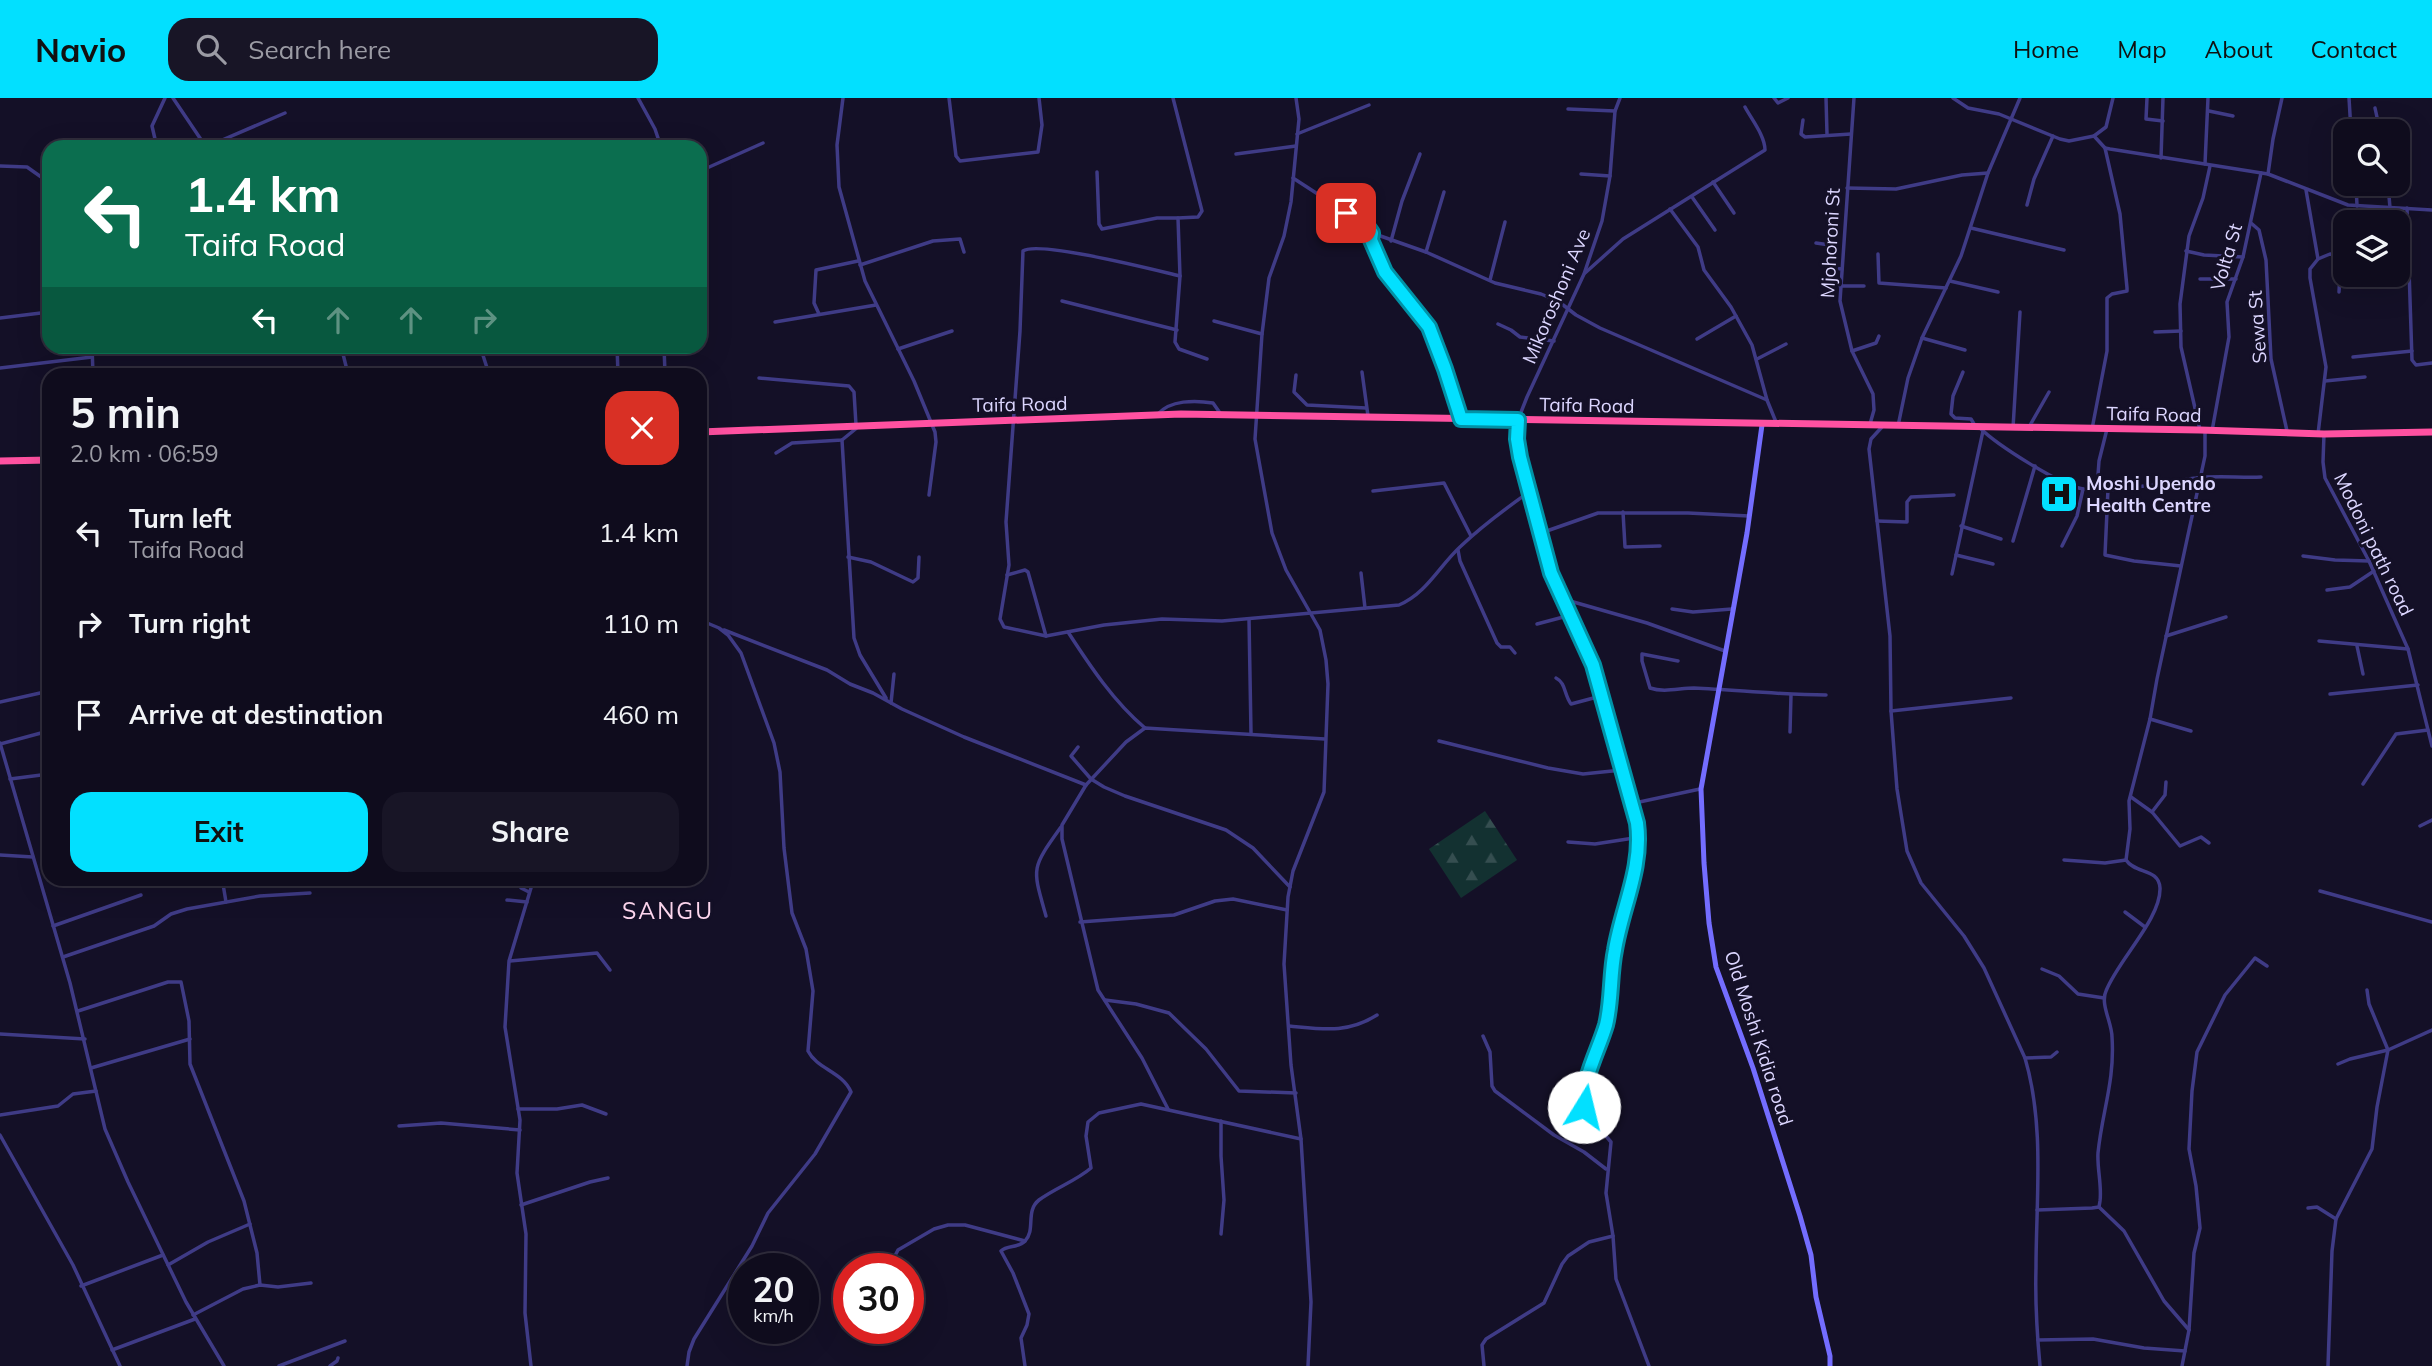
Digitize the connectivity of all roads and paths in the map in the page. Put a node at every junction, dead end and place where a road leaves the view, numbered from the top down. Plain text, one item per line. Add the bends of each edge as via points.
1 (165, 98) edge
2 (173, 98) edge
3 (638, 98) edge
4 (843, 98) edge
5 (949, 98) edge
6 (1039, 98) edge
7 (1173, 98) edge
8 (1296, 98) edge
9 (1620, 98) edge
10 (1774, 98) edge
11 (1788, 98) edge
12 (1826, 98) edge
13 (1854, 98) edge
14 (1952, 98) edge
15 (2020, 98) edge
16 (2113, 98) edge
17 (2147, 98) edge
18 (2163, 98) edge
19 (2208, 98) edge
20 (2282, 98) edge
21 (2349, 98) edge
22 (1369, 105) dead end
23 (1745, 107) dead end
24 (2375, 108) dead end
25 (1569, 109) dead end
26 (1615, 111) junction
27 (2209, 111) junction
28 (285, 113) dead end
29 (2233, 116) dead end
30 (2010, 118) junction
31 (2350, 119) edge
32 (2377, 119) edge
33 (1803, 120) dead end
34 (2163, 121) junction
35 (1297, 134) junction
36 (1851, 134) junction
37 (1827, 135) junction
38 (2053, 136) junction
39 (2094, 136) junction
40 (154, 140) edge
41 (201, 140) edge
42 (222, 140) edge
43 (658, 140) edge
44 (762, 143) dead end
45 (1296, 146) junction
46 (2105, 148) junction
47 (1236, 154) dead end
48 (1420, 155) dead end
49 (2161, 158) junction
50 (2208, 165) junction
51 (0, 166) edge
52 (707, 168) edge
53 (1097, 172) dead end
54 (1988, 173) junction
55 (2261, 173) junction
56 (1581, 174) dead end
57 (2268, 174) junction
58 (1610, 176) junction
59 (42, 178) edge
60 (1293, 178) junction
61 (1713, 182) junction
62 (1847, 188) junction
63 (2306, 190) junction
64 (1444, 192) dead end
65 (2357, 196) edge
66 (2389, 196) edge
67 (1692, 197) junction
68 (2027, 205) dead end
69 (2357, 206) junction
70 (2390, 208) junction
71 (2407, 208) junction
72 (1670, 209) junction
73 (2432, 210) edge
74 (1734, 212) dead end
75 (1178, 218) junction
76 (1505, 222) dead end
77 (2251, 223) junction
78 (1971, 228) junction
79 (1716, 230) dead end
80 (1372, 233) junction
81 (1391, 240) junction
82 (1816, 243) dead end
83 (2064, 250) dead end
84 (2186, 251) junction
85 (964, 252) dead end
86 (1426, 252) junction
87 (1878, 254) dead end
88 (2243, 257) junction
89 (2318, 259) junction
90 (860, 263) junction
91 (1842, 269) junction
92 (1584, 274) junction
93 (1180, 276) junction
94 (2200, 279) dead end
95 (2236, 279) junction
96 (1490, 280) junction
97 (1950, 281) junction
98 (1840, 286) junction
99 (1864, 286) dead end
100 (1946, 288) junction
101 (1998, 292) dead end
102 (2339, 292) dead end
103 (1062, 301) dead end
104 (876, 305) junction
105 (1568, 307) junction
106 (2020, 312) dead end
107 (42, 313) edge
108 (819, 314) junction
109 (1736, 316) junction
110 (0, 317) edge
111 (1214, 321) dead end
112 (775, 322) dead end
113 (1498, 324) dead end
114 (1177, 330) junction
115 (952, 331) dead end
116 (2181, 331) junction
117 (2155, 332) dead end
118 (1262, 334) junction
119 (1879, 336) dead end
120 (1922, 338) junction
121 (1697, 339) dead end
122 (1554, 341) junction
123 (1786, 344) dead end
124 (898, 349) junction
125 (1852, 351) junction
126 (1965, 351) dead end
127 (2412, 351) junction
128 (92, 354) edge
129 (2353, 356) dead end
130 (92, 357) junction
131 (1207, 359) dead end
132 (1757, 359) junction
133 (2432, 362) edge
134 (0, 368) edge
135 (93, 368) edge
136 (1363, 372) dead end
137 (1963, 372) dead end
138 (1296, 375) dead end
139 (2365, 377) dead end
140 (759, 378) dead end
141 (2325, 381) junction
142 (2049, 392) dead end
143 (1767, 400) junction
144 (1367, 412) junction
145 (1158, 414) junction
146 (1221, 415) junction
147 (1255, 417) junction
148 (1461, 419) junction
149 (1518, 420) junction
150 (1013, 421) junction
151 (932, 422) junction
152 (1777, 424) junction
153 (1870, 424) junction
154 (857, 425) junction
155 (1762, 425) junction
156 (1884, 425) junction
157 (1898, 426) junction
158 (1979, 428) junction
159 (2013, 428) junction
160 (2028, 429) junction
161 (2092, 429) junction
162 (2107, 429) junction
163 (2206, 431) junction
164 (707, 432) edge
165 (2432, 432) edge
166 (2288, 433) junction
167 (2321, 434) junction
168 (842, 440) junction
169 (776, 453) dead end
170 (42, 460) edge
171 (0, 461) edge
172 (2036, 465) junction
173 (2200, 477) junction
174 (2261, 477) dead end
175 (2083, 489) junction
176 (2097, 489) junction
177 (2108, 489) junction
178 (1373, 491) dead end
179 (1529, 492) junction
180 (929, 495) dead end
181 (1954, 495) dead end
182 (1623, 512) junction
183 (1749, 516) junction
184 (1877, 521) junction
185 (1961, 526) junction
186 (1541, 533) junction
187 (1471, 536) junction
188 (2001, 539) dead end
189 (2013, 541) dead end
190 (1660, 546) dead end
191 (2062, 546) dead end
192 (1458, 548) junction
193 (1956, 555) junction
194 (2303, 556) dead end
195 (848, 557) junction
196 (919, 557) dead end
197 (2369, 561) junction
198 (1993, 564) dead end
199 (2181, 566) junction
200 (2374, 571) junction
201 (1361, 573) dead end
202 (1952, 574) dead end
203 (1007, 575) junction
204 (2327, 590) dead end
205 (1563, 599) junction
206 (1364, 608) junction
207 (1672, 609) dead end
208 (1732, 610) junction
209 (1311, 614) junction
210 (1571, 615) junction
211 (2226, 617) dead end
212 (1249, 619) junction
213 (707, 623) edge
214 (1537, 624) dead end
215 (719, 628) junction
216 (1068, 632) junction
217 (1046, 636) junction
218 (2166, 636) junction
219 (2319, 641) dead end
220 (2357, 646) junction
221 (2408, 649) junction
222 (1725, 652) junction
223 (1515, 653) dead end
224 (1678, 662) dead end
225 (894, 674) dead end
226 (2363, 674) dead end
227 (1556, 678) dead end
228 (2418, 685) junction
229 (1718, 691) junction
230 (42, 692) edge
231 (2330, 694) dead end
232 (1791, 695) junction
233 (1826, 695) dead end
234 (1601, 696) junction
235 (2011, 698) dead end
236 (889, 701) junction
237 (0, 702) edge
238 (1891, 710) junction
239 (2150, 719) junction
240 (1145, 728) junction
241 (2428, 730) junction
242 (2191, 731) dead end
243 (1790, 732) dead end
244 (41, 733) dead end
245 (1251, 733) junction
246 (1326, 740) junction
247 (1439, 741) dead end
248 (0, 744) edge
249 (2432, 746) edge
250 (1078, 747) dead end
251 (1622, 770) junction
252 (42, 775) edge
253 (10, 779) junction
254 (1091, 779) junction
255 (2166, 782) dead end
256 (2363, 784) dead end
257 (1086, 785) junction
258 (1701, 789) junction
259 (2131, 797) junction
260 (1630, 804) junction
261 (2152, 813) junction
262 (2432, 820) edge
263 (1062, 825) junction
264 (2420, 826) dead end
265 (1639, 839) junction
266 (1568, 842) dead end
267 (2209, 843) dead end
268 (0, 855) edge
269 (33, 857) junction
270 (2064, 860) dead end
271 (2126, 860) junction
272 (223, 886) edge
273 (531, 886) edge
274 (1290, 887) junction
275 (521, 888) dead end
276 (2320, 891) dead end
277 (310, 892) dead end
278 (529, 892) junction
279 (141, 894) dead end
280 (507, 900) dead end
281 (226, 902) junction
282 (527, 902) junction
283 (1287, 910) junction
284 (2124, 912) dead end
285 (1046, 916) dead end
286 (1080, 922) junction
287 (2432, 922) edge
288 (53, 926) junction
289 (2145, 927) junction
290 (63, 957) junction
291 (509, 961) junction
292 (2267, 966) dead end
293 (2042, 969) dead end
294 (610, 970) dead end
295 (2367, 990) dead end
296 (2104, 998) junction
297 (1102, 1000) junction
298 (78, 1011) junction
299 (1377, 1015) dead end
300 (1289, 1026) junction
301 (2432, 1030) edge
302 (0, 1034) edge
303 (1483, 1036) dead end
304 (85, 1039) junction
305 (190, 1039) junction
306 (2388, 1050) junction
307 (2057, 1052) dead end
308 (2025, 1058) junction
309 (2338, 1064) dead end
310 (91, 1068) junction
311 (96, 1091) junction
312 (1296, 1093) junction
313 (518, 1109) junction
314 (1168, 1109) junction
315 (606, 1114) dead end
316 (0, 1115) edge
317 (1221, 1121) junction
318 (399, 1126) dead end
319 (520, 1130) junction
320 (0, 1135) edge
321 (1301, 1139) junction
322 (1607, 1169) junction
323 (608, 1178) dead end
324 (521, 1205) junction
325 (2099, 1207) junction
326 (2308, 1208) dead end
327 (2037, 1210) junction
328 (2336, 1220) junction
329 (250, 1224) junction
330 (1221, 1234) dead end
331 (1613, 1236) junction
332 (1025, 1241) junction
333 (896, 1253) edge
334 (163, 1255) junction
335 (169, 1265) junction
336 (312, 1283) dead end
337 (260, 1285) junction
338 (81, 1286) junction
339 (194, 1317) junction
340 (2189, 1330) junction
341 (345, 1340) dead end
342 (2038, 1340) junction
343 (112, 1350) junction
344 (2185, 1351) junction
345 (338, 1358) dead end
346 (120, 1366) edge
347 (224, 1366) edge
348 (279, 1366) edge
349 (330, 1366) edge
350 (531, 1366) edge
351 (687, 1366) edge
352 (1025, 1366) edge
353 (1308, 1366) edge
354 (1484, 1366) edge
355 (1649, 1366) edge
356 (1830, 1366) edge
357 (2040, 1366) edge
358 (2182, 1366) edge
359 (2328, 1366) edge

1 - 40 street via 152,126
2 - 41 street
3 - 43 street
4 - 90 street via 836,175
5 - 6 street via 960,161 1038,152
7 - 75 street via 1202,211 1198,217
8 - 35 street
9 - 26 street, Mikoroshoni Ave
10 - 11 street via 1778,103
12 - 37 street
13 - 36 street, Mjohoroni St
14 - 30 street via 1968,108
15 - 30 street
16 - 39 street via 2106,127
17 - 34 street via 2146,119
18 - 34 street
19 - 27 street
20 - 57 street
21 - 31 street
22 - 35 street
23 - 61 street via 1765,150
24 - 32 street
25 - 26 street
26 - 58 street, Mikoroshoni Ave
27 - 29 street
27 - 50 street
28 - 42 street
30 - 38 street
30 - 54 street
33 - 37 street via 1802,136
34 - 49 street
35 - 45 street
36 - 37 street
36 - 62 street, Mjohoroni St
38 - 39 street via 2069,141
38 - 68 street
39 - 46 street
44 - 52 street
45 - 47 street
45 - 60 street
46 - 49 street
46 - 161 street via 2120,214 2127,288 2107,298 2107,351
48 - 81 street
49 - 50 street
50 - 55 street
50 - 84 street
51 - 59 street via 27,167
53 - 75 street via 1102,229
54 - 62 street via 1896,189
54 - 78 street
55 - 57 street
55 - 77 street, Volta St
56 - 58 street
57 - 63 street
58 - 92 street, Mikoroshoni Ave via 1602,221
60 - 80 street
60 - 118 street via 1289,219 1269,278
61 - 67 street
61 - 74 street
62 - 91 street, Mjohoroni St
63 - 69 street
63 - 89 street, Modoni path road
64 - 86 street
65 - 69 street
66 - 70 street
67 - 72 street
67 - 79 street
69 - 70 street
70 - 71 street
71 - 73 street
71 - 127 street
72 - 92 street via 1623,239
72 - 109 street via 1698,247 1704,270
75 - 93 street
76 - 96 street
77 - 88 street, Volta St
77 - 166 street, Sewa St via 2259,230 2266,260 2271,359
78 - 83 street
78 - 97 street
80 - 81 street
80 - 148 street via 1385,272 1429,327
81 - 86 street
82 - 91 street via 1830,245 1831,266
84 - 88 street
84 - 116 street
85 - 90 street via 960,239 944,239
86 - 96 street
87 - 100 street via 1880,283
88 - 95 street, Volta St
89 - 102 street via 2336,255
89 - 141 street, Modoni path road via 2310,270
90 - 104 street
90 - 108 street via 816,270 814,303
91 - 98 street, Mjohoroni St
92 - 105 street, Mikoroshoni Ave
93 - 114 street
93 - 150 street via 1056,249 1025,249
94 - 95 street
95 - 163 street, Volta St via 2227,302 2230,337
96 - 105 street
97 - 100 street
97 - 101 street
98 - 99 street
98 - 125 street, Mjohoroni St
100 - 120 street
103 - 114 street
104 - 108 street
104 - 124 street
105 - 122 street, Mikoroshoni Ave
105 - 143 street via 1600,328
106 - 159 street
107 - 110 street
108 - 112 street
109 - 121 street
109 - 132 street
111 - 118 street
113 - 122 street via 1520,337
114 - 131 street via 1179,349
115 - 124 street
116 - 117 street
116 - 163 street via 2181,347
118 - 147 street
119 - 125 street via 1876,343
120 - 126 street
120 - 157 street
122 - 149 street, Mikoroshoni Ave
123 - 132 street
124 - 151 street
125 - 153 street, Mjohoroni St via 1873,394
127 - 129 street
127 - 133 street via 2416,365
128 - 130 street
130 - 134 street
130 - 135 street
132 - 143 street
136 - 144 street
137 - 158 street via 1951,414 1971,419
138 - 144 street via 1294,392 1307,405
139 - 141 street
140 - 154 street via 849,386 854,392
141 - 167 street, Modoni path road
142 - 160 street
143 - 152 street
144 - 147 highway, Taifa Road
144 - 148 highway, Taifa Road
145 - 146 highway, Taifa Road
145 - 146 street via 1170,405 1209,402
145 - 150 highway, Taifa Road
146 - 147 highway, Taifa Road
147 - 209 street via 1272,533
148 - 149 highway, Taifa Road
149 - 155 highway, Taifa Road
149 - 179 street via 1517,439
150 - 151 highway, Taifa Road
150 - 203 street
151 - 154 highway, Taifa Road
151 - 180 street via 936,442
152 - 153 highway, Taifa Road
152 - 155 highway, Taifa Road
153 - 156 highway, Taifa Road
154 - 164 highway, Taifa Road
154 - 168 street
155 - 183 street, Old Moshi Kidia road
156 - 157 highway, Taifa Road
156 - 184 street via 1869,444
157 - 158 highway, Taifa Road
158 - 159 highway, Taifa Road
158 - 172 street
158 - 185 street
159 - 160 highway, Taifa Road
160 - 161 highway, Taifa Road
161 - 162 highway, Taifa Road
162 - 163 highway, Taifa Road
162 - 176 street
163 - 166 highway, Taifa Road
163 - 173 street
165 - 167 highway, Taifa Road
166 - 167 highway, Taifa Road
167 - 197 street, Modoni path road via 2325,478
168 - 169 street via 792,443
168 - 195 street
170 - 171 highway
172 - 175 street
172 - 189 street
173 - 174 street
173 - 177 street
173 - 199 street
175 - 176 street
175 - 191 street via 2077,516
176 - 177 street
177 - 199 street via 2105,555
178 - 187 street via 1444,483
179 - 186 street
179 - 187 street
181 - 184 street via 1912,497 1908,499 1907,522
182 - 183 street
182 - 186 street via 1598,513
182 - 190 street via 1625,547
183 - 208 street, Old Moshi Kidia road
184 - 238 street via 1890,636
185 - 188 street
185 - 193 street
186 - 205 street
187 - 192 street
192 - 206 street via 1409,601
192 - 223 street via 1497,643
193 - 198 street
193 - 202 street
194 - 197 street
195 - 196 street via 871,562 913,582 918,578
195 - 236 street via 853,638
197 - 200 street, Modoni path road
199 - 218 street
200 - 204 street via 2350,587
200 - 221 street, Modoni path road
201 - 206 street
203 - 217 street via 1028,572
203 - 217 street via 1001,625
205 - 210 street
205 - 222 street
206 - 209 street
207 - 208 street
208 - 222 street, Old Moshi Kidia road
209 - 212 street
209 - 246 street via 1320,630 1326,660
210 - 214 street
210 - 234 street
211 - 218 street
212 - 216 street via 1162,619
212 - 245 street
213 - 215 street
215 - 236 street via 827,670
215 - 351 street via 741,653 774,743 792,912 806,949 813,991 808,1051 851,1091 815,1154 768,1213 694,1339
216 - 217 street
216 - 240 street via 1101,680
218 - 239 street
219 - 220 street
220 - 221 street
220 - 226 street
221 - 228 street, Modoni path road
222 - 229 street, Old Moshi Kidia road
224 - 229 street via 1642,654 1650,688
225 - 236 street
227 - 234 street via 1563,683 1571,704
228 - 231 street
228 - 241 street, Modoni path road
229 - 232 street
229 - 258 street, Old Moshi Kidia road
230 - 237 street
232 - 233 street
232 - 243 street
234 - 251 street
235 - 238 street
236 - 257 street via 964,737
238 - 308 street via 1904,838 1915,873 1984,968
239 - 242 street
239 - 259 street
240 - 245 street
240 - 254 street
241 - 249 street, Modoni path road
241 - 256 street via 2396,734
244 - 248 street
245 - 246 street
246 - 274 street via 1324,792
247 - 251 street via 1583,774
248 - 253 street
250 - 254 street via 1072,756
251 - 260 street
252 - 253 street
253 - 269 street
254 - 257 street
254 - 274 street via 1125,796 1226,830 1253,848
255 - 261 street via 2165,795
257 - 263 street
258 - 260 street
258 - 356 street, Old Moshi Kidia road via 1716,967 1807,1239
259 - 261 street
259 - 271 street
260 - 265 street
261 - 267 street via 2180,846 2201,837
262 - 264 street
263 - 285 street via 1035,869
263 - 286 street
265 - 266 street
265 - 322 street via 1635,875 1615,947 1608,1018 1584,1096 1588,1115 1611,1142
268 - 269 street
269 - 288 street
270 - 271 street
271 - 289 street via 2151,873 2160,884 2159,900
272 - 281 street
273 - 278 street
274 - 283 street
275 - 278 street
276 - 287 street
277 - 281 street
278 - 282 street
279 - 288 street
280 - 282 street
281 - 290 street via 179,911 154,926
282 - 291 street
283 - 286 street via 1233,899 1174,915
283 - 300 street via 1284,964
284 - 289 street
286 - 297 street
288 - 290 street
289 - 296 street
290 - 298 street
291 - 294 street via 597,953
291 - 313 street via 505,1027
292 - 340 street via 2255,958 2229,988 2197,1052 2189,1149 2200,1222
293 - 296 street via 2059,976 2078,994
295 - 306 street
296 - 325 street via 2112,1034 2113,1073 2098,1154
297 - 312 street via 1169,1013 1206,1049 1238,1091
297 - 314 street via 1124,1028
298 - 304 street
298 - 305 street via 179,981
299 - 300 street via 1354,1027
300 - 312 street
301 - 306 street
302 - 304 street
303 - 322 street via 1490,1052 1494,1091
304 - 310 street
305 - 310 street
305 - 329 street via 193,1075
306 - 309 street
306 - 328 street via 2372,1149
307 - 308 street via 2051,1057
308 - 327 street via 2034,1101
310 - 311 street
311 - 316 street via 73,1094 58,1106
311 - 334 street via 105,1129
312 - 321 street
313 - 315 street via 582,1105
313 - 319 street
314 - 317 street
314 - 332 street via 1141,1104 1092,1117 1086,1129 1091,1168 1035,1204
317 - 321 street
317 - 330 street
318 - 319 street via 441,1123
319 - 324 street via 517,1176
320 - 338 street
321 - 353 street via 1311,1303
322 - 331 street
323 - 324 street
324 - 350 street
325 - 327 street
325 - 340 street via 2124,1231 2164,1301
326 - 328 street via 2317,1207
327 - 342 street
328 - 359 street
329 - 335 street
329 - 337 street
331 - 354 street via 1589,1242 1569,1256 1544,1303 1486,1339 1482,1345
331 - 355 street via 1615,1279
332 - 333 street via 948,1225 933,1229
332 - 352 street via 1000,1251 1029,1314 1021,1338
334 - 335 street
334 - 338 street
335 - 339 street
336 - 337 street
337 - 339 street via 243,1289
338 - 343 street
339 - 343 street
339 - 347 street
340 - 344 street
341 - 348 street
342 - 344 street via 2093,1339
342 - 357 street
343 - 346 street
344 - 358 street
345 - 349 street

